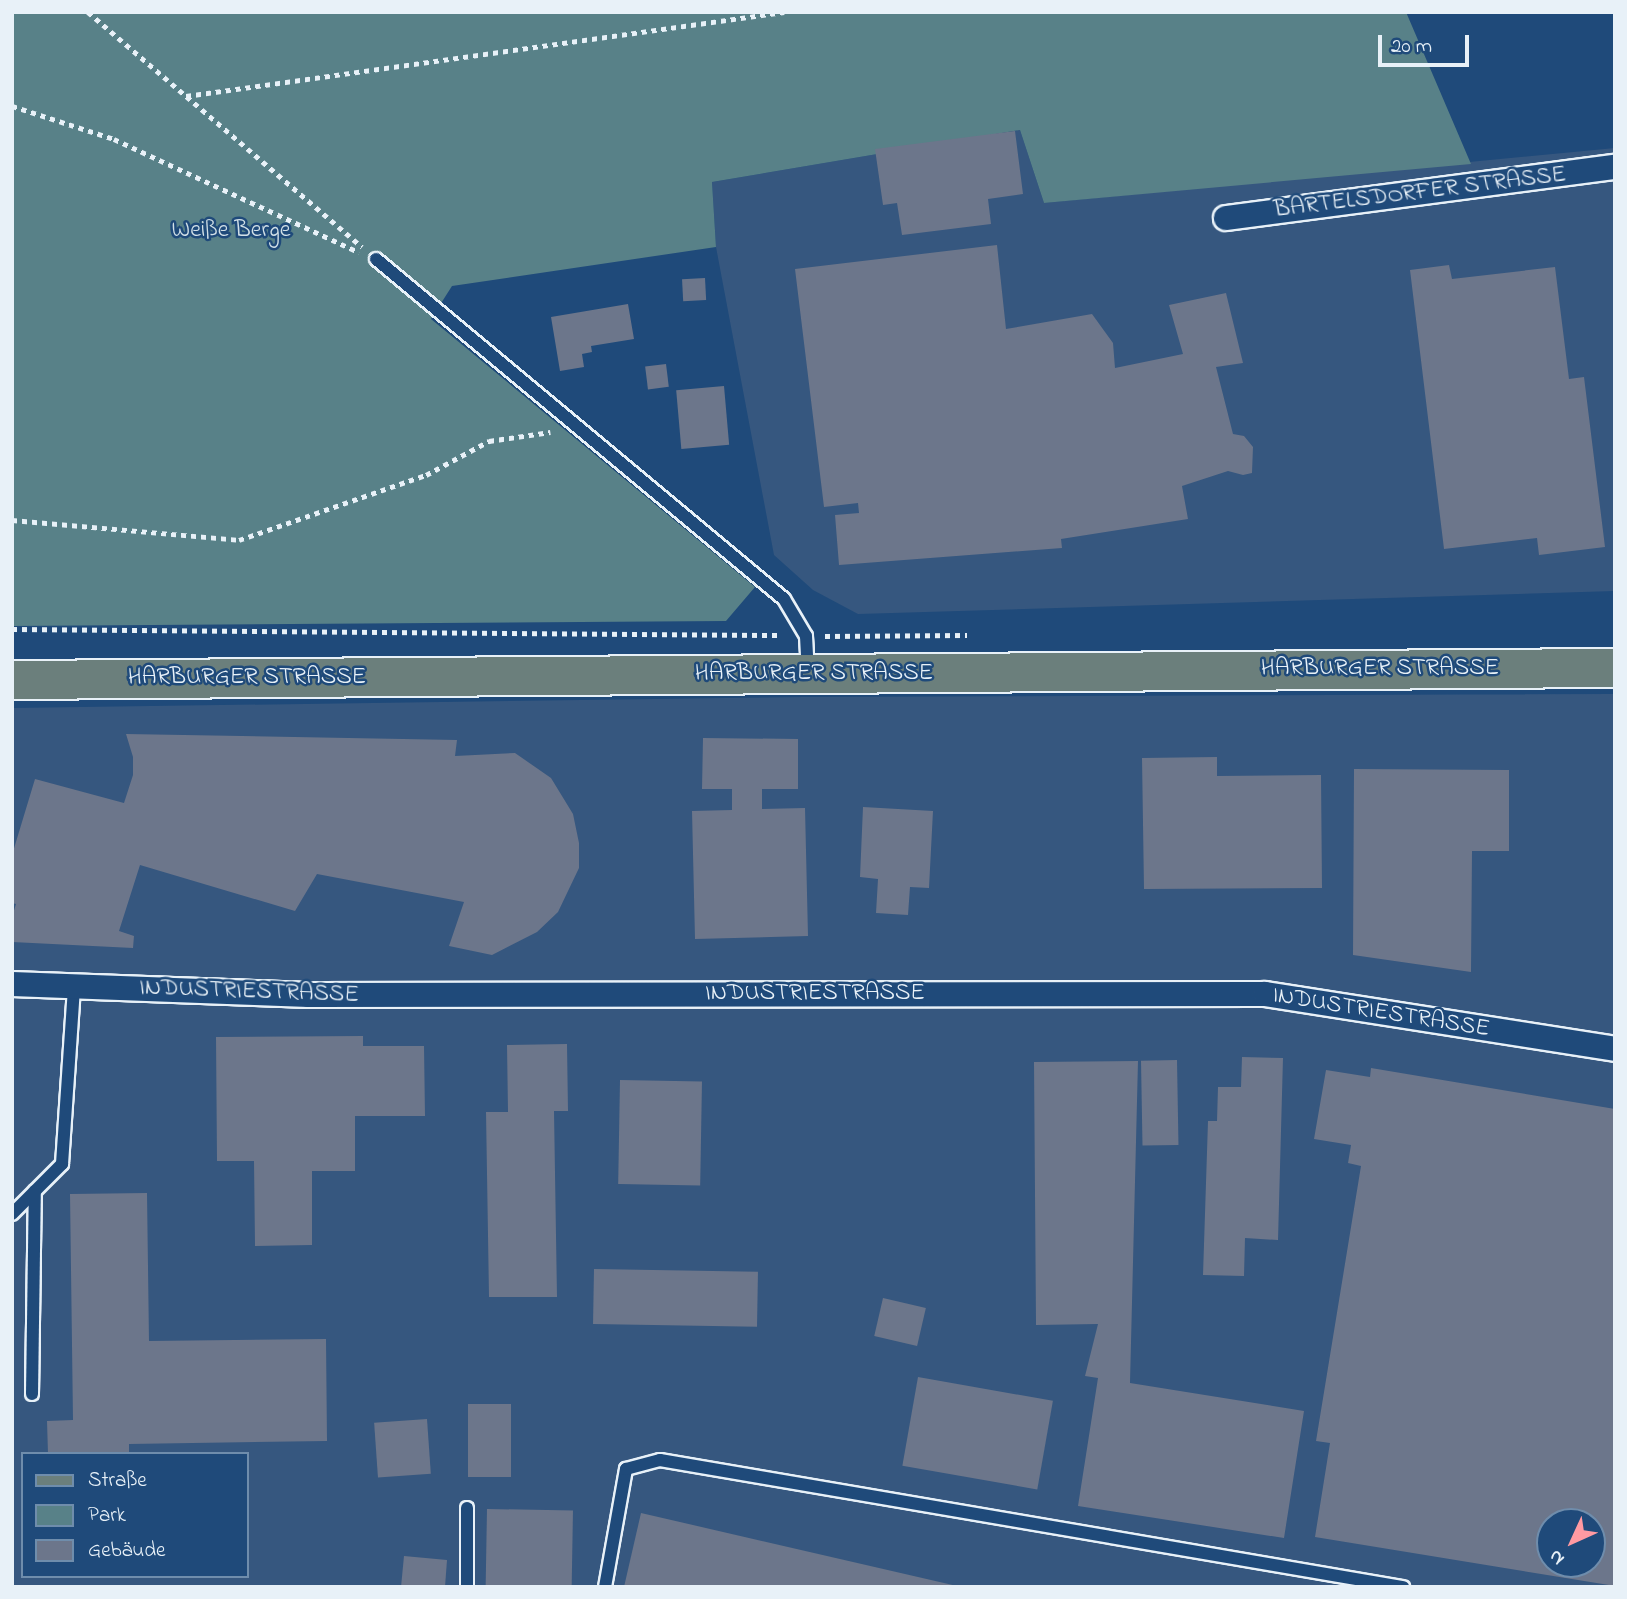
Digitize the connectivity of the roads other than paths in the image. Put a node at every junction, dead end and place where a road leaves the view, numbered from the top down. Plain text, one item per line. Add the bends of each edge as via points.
1 (1615, 167) edge
2 (1226, 218) dead end
3 (376, 260) road end
4 (1615, 668) edge
5 (808, 674) junction
6 (12, 680) edge
7 (12, 984) edge
8 (74, 986) junction
9 (1615, 1049) edge
10 (35, 1191) junction
11 (12, 1214) edge
12 (32, 1394) dead end
13 (467, 1508) dead end
14 (467, 1587) edge
15 (605, 1587) edge
16 (1403, 1587) edge

1 - 2 street, BARTELSDORFER STRASSE
3 - 5 lane via 784,599 806,636
4 - 5 main road, HARBURGER STRASSE
5 - 6 main road, HARBURGER STRASSE
7 - 8 street, INDUSTRIESTRASSE
8 - 9 street, INDUSTRIESTRASSE via 309,995 1265,994
8 - 10 lane via 62,1164
10 - 11 lane
10 - 12 lane
13 - 14 lane
15 - 16 lane via 626,1469 660,1460

